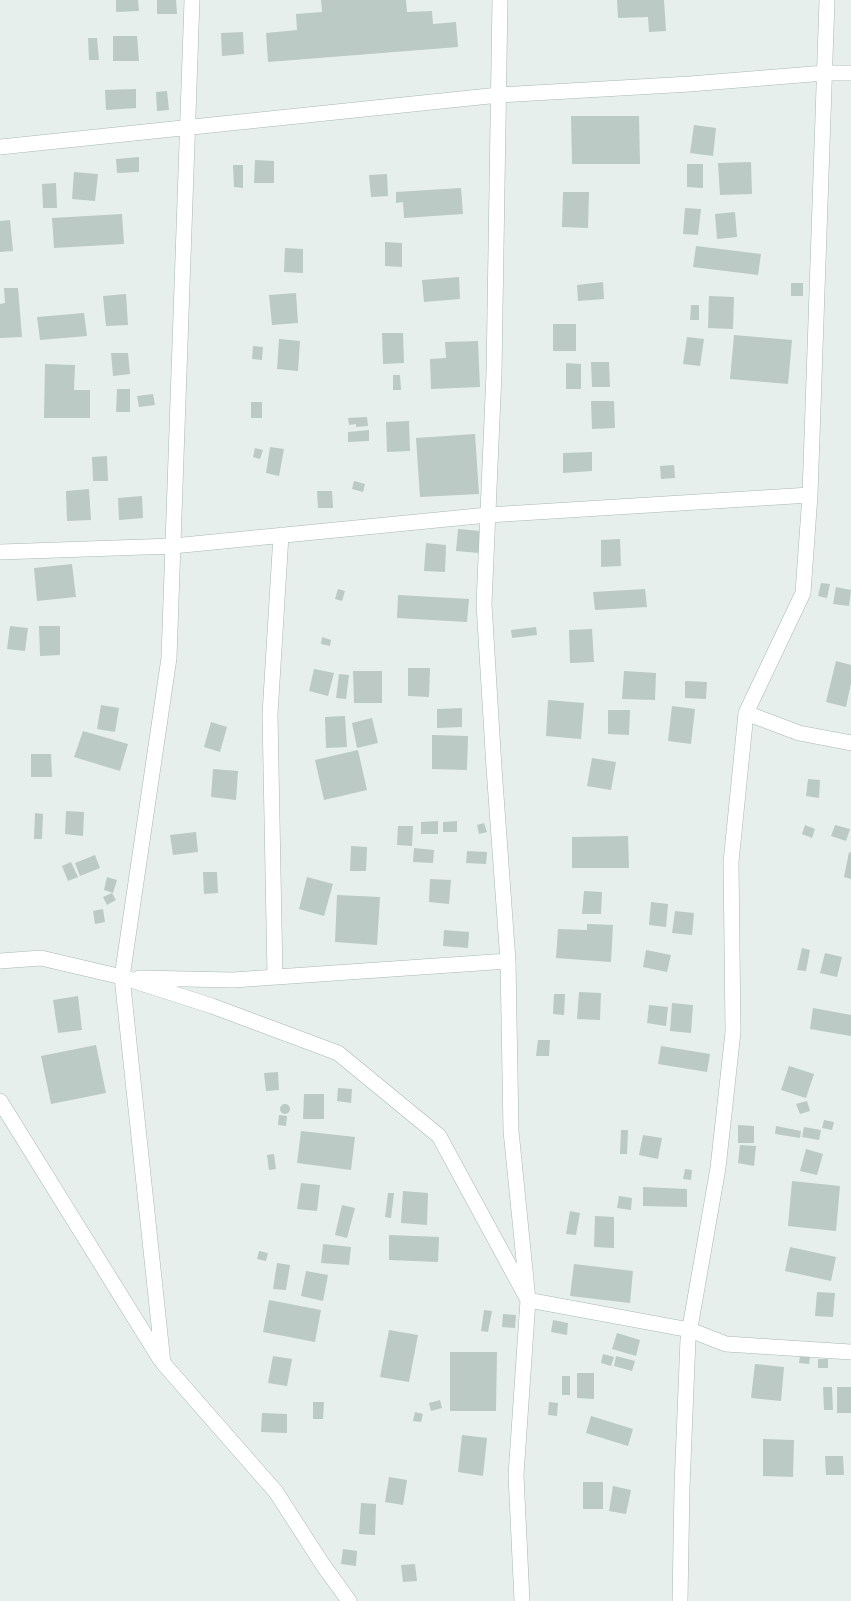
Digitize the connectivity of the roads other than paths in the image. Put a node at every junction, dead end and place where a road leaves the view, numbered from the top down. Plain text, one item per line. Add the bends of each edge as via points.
1 (192, 0) edge
2 (500, 0) edge
3 (827, 0) edge
4 (825, 73) junction
5 (851, 73) edge
6 (499, 95) junction
7 (188, 128) junction
8 (0, 147) edge
9 (810, 495) junction
10 (488, 515) junction
11 (281, 535) junction
12 (173, 546) junction
13 (0, 552) edge
14 (746, 712) junction
15 (851, 743) edge
16 (508, 960) junction
17 (0, 961) edge
18 (122, 977) junction
19 (275, 977) junction
20 (0, 1101) edge
21 (528, 1300) junction
22 (690, 1330) junction
23 (851, 1352) edge
24 (163, 1363) junction
25 (349, 1601) edge
26 (522, 1601) edge
27 (680, 1601) edge

1 - 7 street
2 - 6 street
3 - 4 street
4 - 5 street
4 - 6 street
4 - 9 street
6 - 7 street
6 - 10 street
7 - 8 street
7 - 12 street
9 - 10 street
9 - 14 street via 803,593
10 - 11 street
10 - 16 street via 484,604
11 - 12 street
11 - 19 street via 270,714
12 - 13 street
12 - 18 street via 170,658
14 - 15 street via 799,733
14 - 22 street via 731,862 733,1032 718,1168
16 - 19 street
16 - 21 street via 511,1131
17 - 18 street via 41,958
18 - 19 street via 233,980
18 - 21 street via 212,1006 338,1053 439,1136
18 - 24 street
20 - 24 street
21 - 22 street
21 - 26 street via 516,1475
22 - 23 street via 726,1344
22 - 27 street
24 - 25 street via 276,1492

